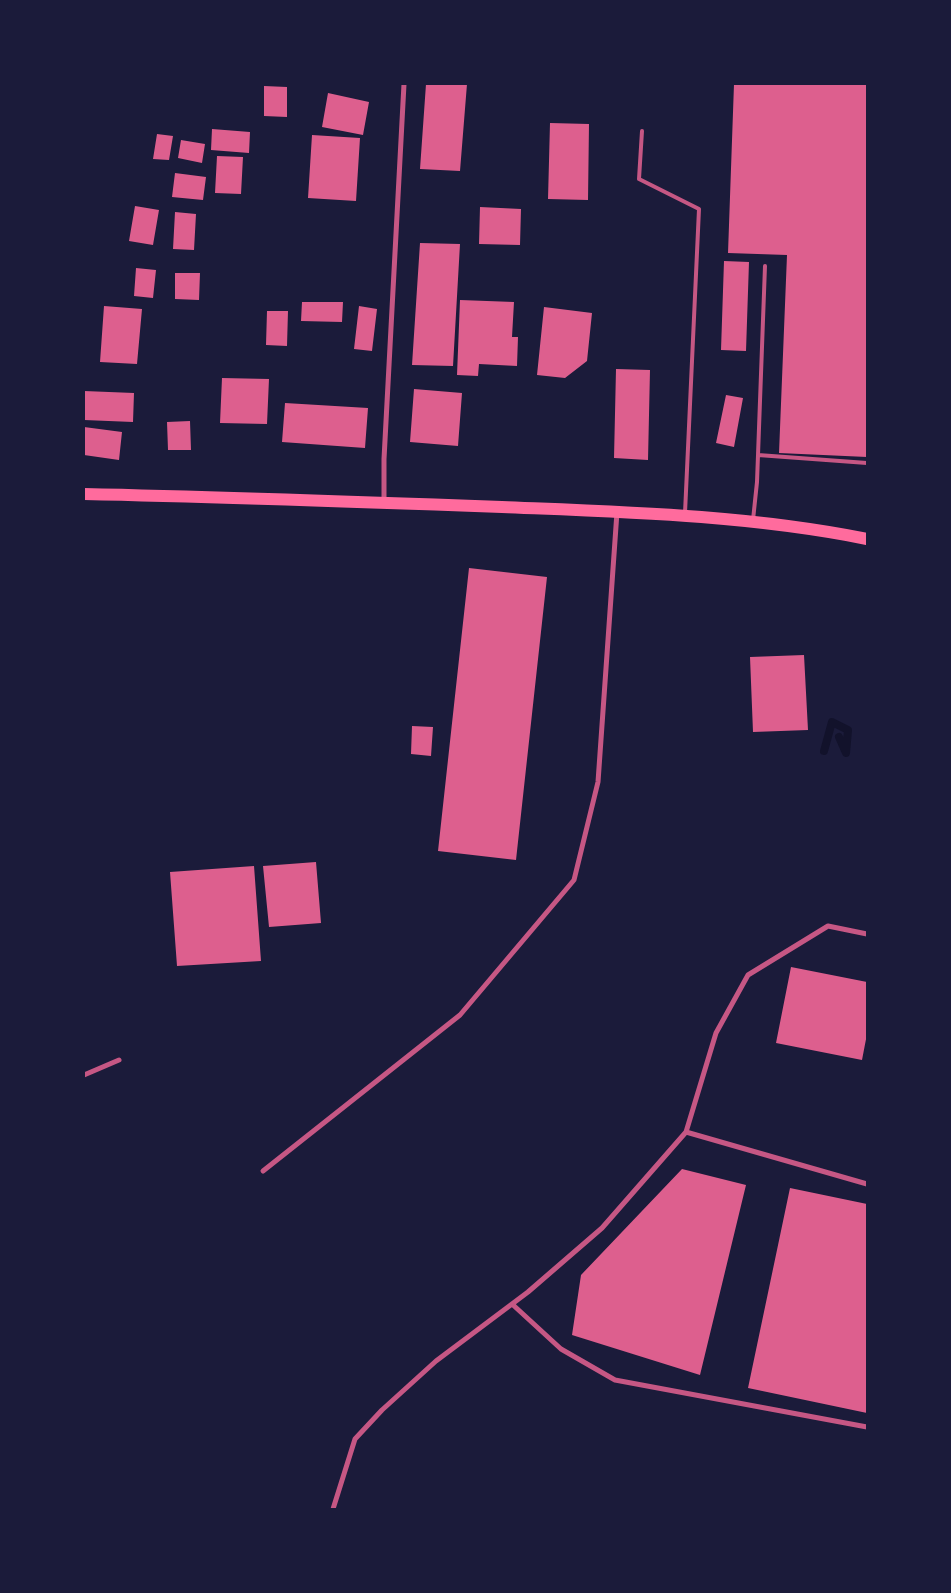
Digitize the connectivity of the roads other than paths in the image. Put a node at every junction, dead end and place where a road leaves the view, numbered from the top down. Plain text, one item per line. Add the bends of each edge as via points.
1 (404, 84) edge
2 (642, 131) dead end
3 (765, 266) dead end
4 (758, 455) junction
5 (867, 463) edge
6 (84, 494) edge
7 (384, 503) junction
8 (617, 512) junction
9 (685, 515) junction
10 (753, 522) junction
11 (867, 539) edge
12 (867, 934) edge
13 (119, 1060) dead end
14 (84, 1075) edge
15 (686, 1132) junction
16 (263, 1171) dead end
17 (867, 1184) edge
18 (512, 1304) junction
19 (867, 1427) edge
20 (333, 1509) edge

1 - 7 street
2 - 9 lane via 639,179 699,208
3 - 4 lane
4 - 5 lane
4 - 10 lane
6 - 7 main road
7 - 8 main road
8 - 9 main road
8 - 16 street via 598,782 574,880 460,1015
9 - 10 main road
10 - 11 main road
12 - 15 street via 828,926 748,974 716,1033
13 - 14 street
15 - 17 street
15 - 18 street via 602,1228
18 - 19 street via 561,1349 615,1380
18 - 20 street via 436,1361 354,1440

